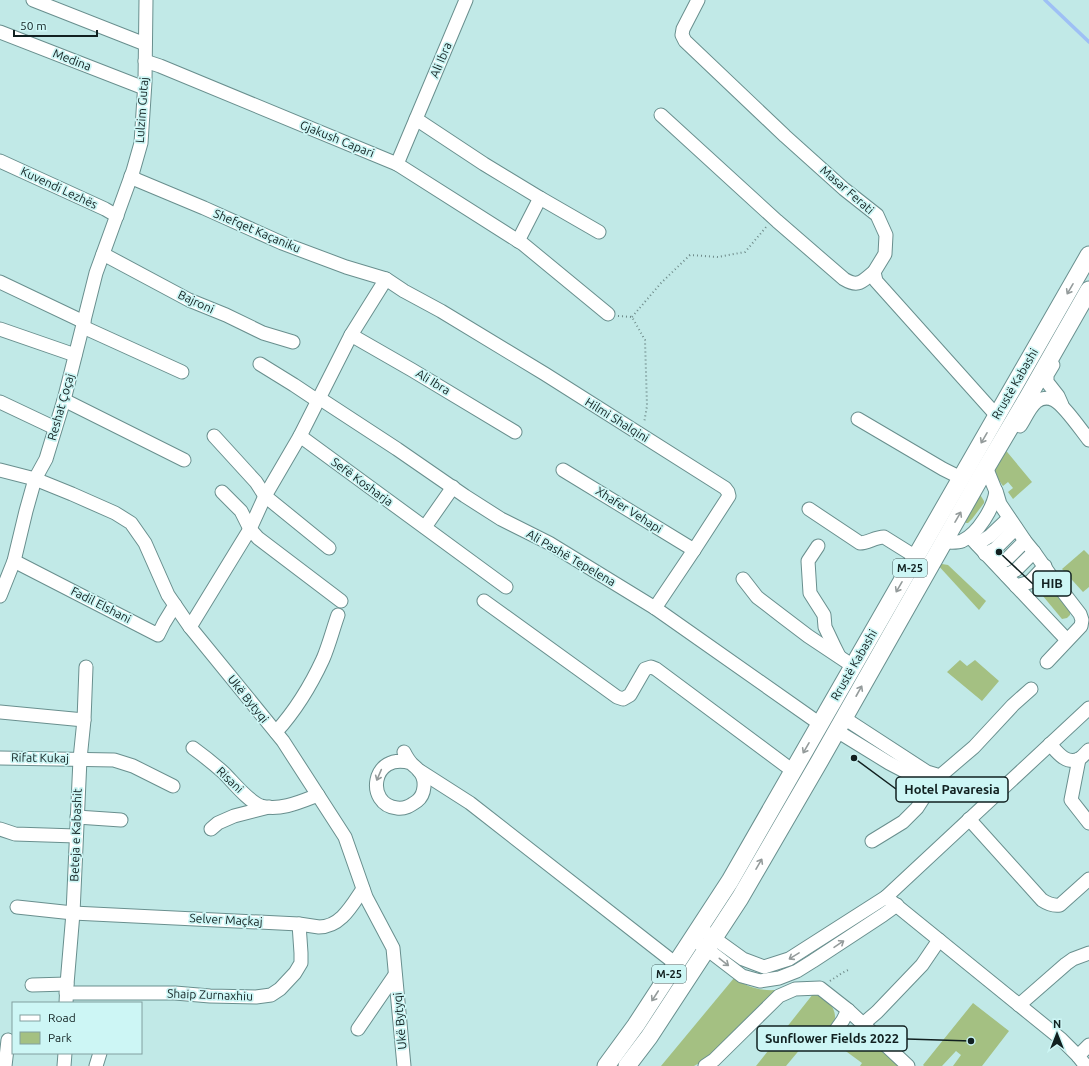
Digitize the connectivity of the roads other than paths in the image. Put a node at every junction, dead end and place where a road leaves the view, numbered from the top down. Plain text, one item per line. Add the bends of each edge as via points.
1 (33, 0) edge
2 (146, 0) edge
3 (466, 0) edge
4 (698, 0) edge
5 (0, 32) edge
6 (145, 44) junction
7 (145, 61) junction
8 (144, 88) junction
9 (661, 115) dead end
10 (416, 119) junction
11 (0, 161) edge
12 (397, 164) junction
13 (131, 176) junction
14 (540, 198) junction
15 (117, 216) junction
16 (599, 232) dead end
17 (518, 241) junction
18 (103, 254) junction
19 (1089, 255) edge
20 (874, 272) junction
21 (386, 279) junction
22 (0, 282) edge
23 (1087, 296) edge
24 (608, 314) road end
25 (83, 324) junction
26 (0, 329) edge
27 (350, 335) junction
28 (293, 342) dead end
29 (1054, 352) junction
30 (76, 355) junction
31 (260, 364) dead end
32 (182, 372) dead end
33 (318, 399) junction
34 (64, 400) junction
35 (0, 402) edge
36 (1064, 409) junction
37 (997, 416) junction
38 (858, 419) dead end
39 (55, 428) junction
40 (515, 432) dead end
41 (214, 436) dead end
42 (300, 436) junction
43 (1089, 440) edge
44 (1001, 443) junction
45 (184, 460) dead end
46 (986, 467) junction
47 (0, 470) edge
48 (563, 470) dead end
49 (961, 478) junction
50 (35, 479) junction
51 (453, 487) junction
52 (996, 491) junction
53 (222, 492) dead end
54 (265, 496) junction
55 (809, 509) dead end
56 (1009, 518) junction
57 (425, 527) junction
58 (1016, 528) junction
59 (250, 529) junction
60 (1025, 541) junction
61 (944, 542) junction
62 (977, 545) junction
63 (818, 546) dead end
64 (329, 548) dead end
65 (694, 550) junction
66 (1034, 552) junction
67 (916, 557) junction
68 (995, 563) junction
69 (1044, 566) junction
70 (8, 567) edge
71 (1006, 575) junction
72 (743, 579) dead end
73 (1016, 586) junction
74 (506, 587) dead end
75 (0, 596) edge
76 (341, 601) dead end
77 (484, 601) dead end
78 (175, 605) junction
79 (655, 608) junction
80 (338, 615) dead end
81 (190, 627) junction
82 (1067, 640) junction
83 (847, 662) junction
84 (1047, 662) dead end
85 (86, 667) dead end
86 (1031, 689) dead end
87 (1089, 708) edge
88 (0, 712) edge
89 (84, 720) junction
90 (820, 724) junction
91 (840, 724) junction
92 (276, 732) junction
93 (1050, 744) junction
94 (193, 748) dead end
95 (1089, 750) edge
96 (404, 752) dead end
97 (0, 758) edge
98 (80, 759) junction
99 (1079, 759) junction
100 (794, 771) junction
101 (173, 786) dead end
102 (318, 794) junction
103 (269, 807) junction
104 (77, 817) junction
105 (969, 819) junction
106 (120, 820) dead end
107 (1089, 823) edge
108 (0, 829) edge
109 (211, 829) dead end
110 (76, 836) junction
111 (872, 841) dead end
112 (1089, 880) edge
113 (363, 889) junction
114 (886, 896) junction
115 (897, 905) junction
116 (17, 907) dead end
117 (73, 913) junction
118 (300, 924) junction
119 (696, 933) junction
120 (939, 940) junction
121 (710, 943) junction
122 (1089, 952) edge
123 (676, 964) junction
124 (395, 975) junction
125 (32, 985) dead end
126 (66, 993) edge
127 (1019, 1005) junction
128 (848, 1010) junction
129 (863, 1024) junction
130 (358, 1029) dead end
131 (8, 1040) dead end
132 (829, 1040) dead end
133 (1089, 1045) edge
134 (65, 1054) edge
135 (100, 1054) edge
136 (1082, 1061) edge
137 (5, 1066) edge
138 (64, 1066) edge
139 (96, 1066) edge
140 (404, 1066) edge
141 (606, 1066) edge
142 (627, 1066) edge
143 (705, 1066) edge
144 (908, 1066) edge

1 - 6 street
2 - 6 street, Lulzim Gutaj
3 - 10 street, Ali Ibra
4 - 20 street, Masar Ferati via 683,29 685,41 785,136 877,215 886,235 885,254
5 - 8 street, Medina
6 - 7 street, Lulzim Gutaj
7 - 8 street, Lulzim Gutaj
7 - 12 street, Gjakush Capari
8 - 13 street, Lulzim Gutaj via 141,143
9 - 20 street via 844,279 852,284 858,284
10 - 12 street, Ali Ibra
10 - 14 street
11 - 15 street, Kuvendi Lezhës
12 - 17 street, Gjakush Capari
13 - 15 street, Lulzim Gutaj
13 - 21 street, Shefqet Kaçaniku via 282,243
14 - 16 street
14 - 17 street
15 - 18 street, Reshat Çoçaj
17 - 24 street, Gjakush Capari
18 - 25 street, Reshat Çoçaj
18 - 28 street, Bajroni via 190,300 263,333
19 -> 37 main road, Rrustë Kabashi / M-25
20 - 37 street via 876,281
21 - 27 street
21 - 65 street, Hilmi Shalqini via 545,374 718,483 729,496
22 - 25 street
23 - 29 main road, Rrustë Kabashi / M-25
25 - 30 street, Reshat Çoçaj
25 - 32 street
26 - 30 street
27 - 33 street
27 - 40 street, Ali Ibra
29 - 36 street via 1055,362 1047,375 1047,382
29 - 44 main road, Rrustë Kabashi / M-25
30 - 34 street, Reshat Çoçaj
31 - 33 street, Ali Pashë Tepelena
33 - 42 street
33 - 51 street, Ali Pashë Tepelena
34 - 39 street, Reshat Çoçaj
34 - 45 street
35 - 39 street
36 - 43 street
36 - 44 street via 1054,400 1046,398 1034,403 1012,440
37 -> 49 main road, Rrustë Kabashi / M-25
38 - 49 street
39 - 50 street, Reshat Çoçaj via 46,459
41 - 54 street via 256,482
42 - 54 street
42 - 57 street, Sefë Kosharja
44 - 46 main road, Rrustë Kabashi / M-25
46 - 52 street
61 -> 46 main road, Rrustë Kabashi / M-25
47 - 50 street, Ukë Bytyqi
48 - 65 street, Xhafer Vehapi
49 - 67 main road, Rrustë Kabashi / M-25
50 - 70 street, Reshat Çoçaj
50 - 78 street, Ukë Bytyqi via 115,513 131,523 145,543
51 - 57 street
51 - 79 street, Ali Pashë Tepelena via 501,520 549,543
52 - 56 street via 1000,504
52 - 62 street via 995,499 984,519
53 - 59 street via 241,511
54 - 59 street
54 - 64 street
55 - 67 street via 860,543 884,537
56 - 58 street
56 - 62 street
57 - 74 street, Sefë Kosharja
58 - 60 street
58 - 62 street via 995,549
59 - 76 street via 258,538
59 - 81 street
60 - 66 street
60 - 68 street via 1006,560
61 - 62 street
91 -> 61 main road, Rrustë Kabashi / M-25
62 - 68 street
63 - 83 street via 808,560 810,593 824,615 825,627 834,646
65 - 79 street, Hilmi Shalqini
66 - 69 street
66 - 71 street via 1016,570
67 -> 83 main road, Rrustë Kabashi / M-25
68 - 71 street
69 - 73 street via 1030,582
69 - 82 street via 1082,620 1081,626
70 - 75 street, Reshat Çoçaj
70 - 78 street, Fadil Elshani via 158,634
71 - 73 street
72 - 83 street via 762,601
73 - 82 street
77 - 100 street via 617,697 623,699 630,695 645,669 656,669
78 - 81 street, Ukë Bytyqi
79 - 90 street, Ali Pashë Tepelena
80 - 92 street via 323,659 295,708
81 - 92 street, Ukë Bytyqi
82 - 84 street
83 - 90 main road, Rrustë Kabashi / M-25
85 - 89 street, Beteja e Kabashit
86 - 91 street via 1012,705 974,747 940,776 927,772
87 - 93 street
88 - 89 street
89 - 98 street, Beteja e Kabashit
90 -> 100 main road, Rrustë Kabashi / M-25
91 - 111 street via 889,763 912,775 926,786 928,791 917,808 903,822
121 -> 91 main road, Rrustë Kabashi / M-25 via 740,898
92 - 102 street, Ukë Bytyqi
93 - 99 street via 1062,757
93 - 105 street
94 - 103 street, Risani via 251,800
95 - 99 street
96 - 123 street via 416,767 470,803
97 - 98 street, Rifat Kukaj
98 - 101 street, Rifat Kukaj via 114,760 133,766
98 - 104 street, Beteja e Kabashit
99 - 107 street via 1071,800
100 - 119 main road, Rrustë Kabashi / M-25 via 730,881
102 - 103 street, Risani via 292,805
102 - 113 street, Ukë Bytyqi via 345,837
103 - 109 street, Risani via 234,816
104 - 106 street
104 - 110 street, Beteja e Kabashit
105 - 112 street via 1042,900 1060,905
105 - 114 street
108 - 110 street via 15,834
110 - 117 street, Beteja e Kabashit
113 - 118 street, Selver Maçkaj via 353,905 337,922 327,926
113 - 124 street, Ukë Bytyqi via 393,948
114 - 115 street
114 -> 121 street via 789,960 764,967 743,960
115 - 120 street
121 -> 115 street via 742,976 760,981 779,978 813,962
116 - 117 street, Selver Maçkaj
117 - 118 street, Selver Maçkaj
117 - 126 street, Beteja e Kabashit
118 - 126 street, Shaip Zurnaxhiu via 301,963 280,989 271,995 256,997 175,993
119 - 121 street
119 - 123 main road, Rrustë Kabashi / M-25
120 - 127 street
120 - 129 street via 922,965 878,1012
121 - 142 main road, Rrustë Kabashi / M-25 via 649,1037
122 - 127 street via 1066,964
123 -> 141 main road, Rrustë Kabashi / M-25
124 - 130 street, Ukë Bytyqi
124 - 140 street, Ukë Bytyqi
125 - 126 street, Shaip Zurnaxhiu
127 - 136 street via 1061,1039
128 - 129 street
128 - 132 street
128 - 143 street via 820,988 795,989 779,996
129 - 144 street
131 - 137 street
133 - 136 street
134 - 138 street
135 - 139 street

